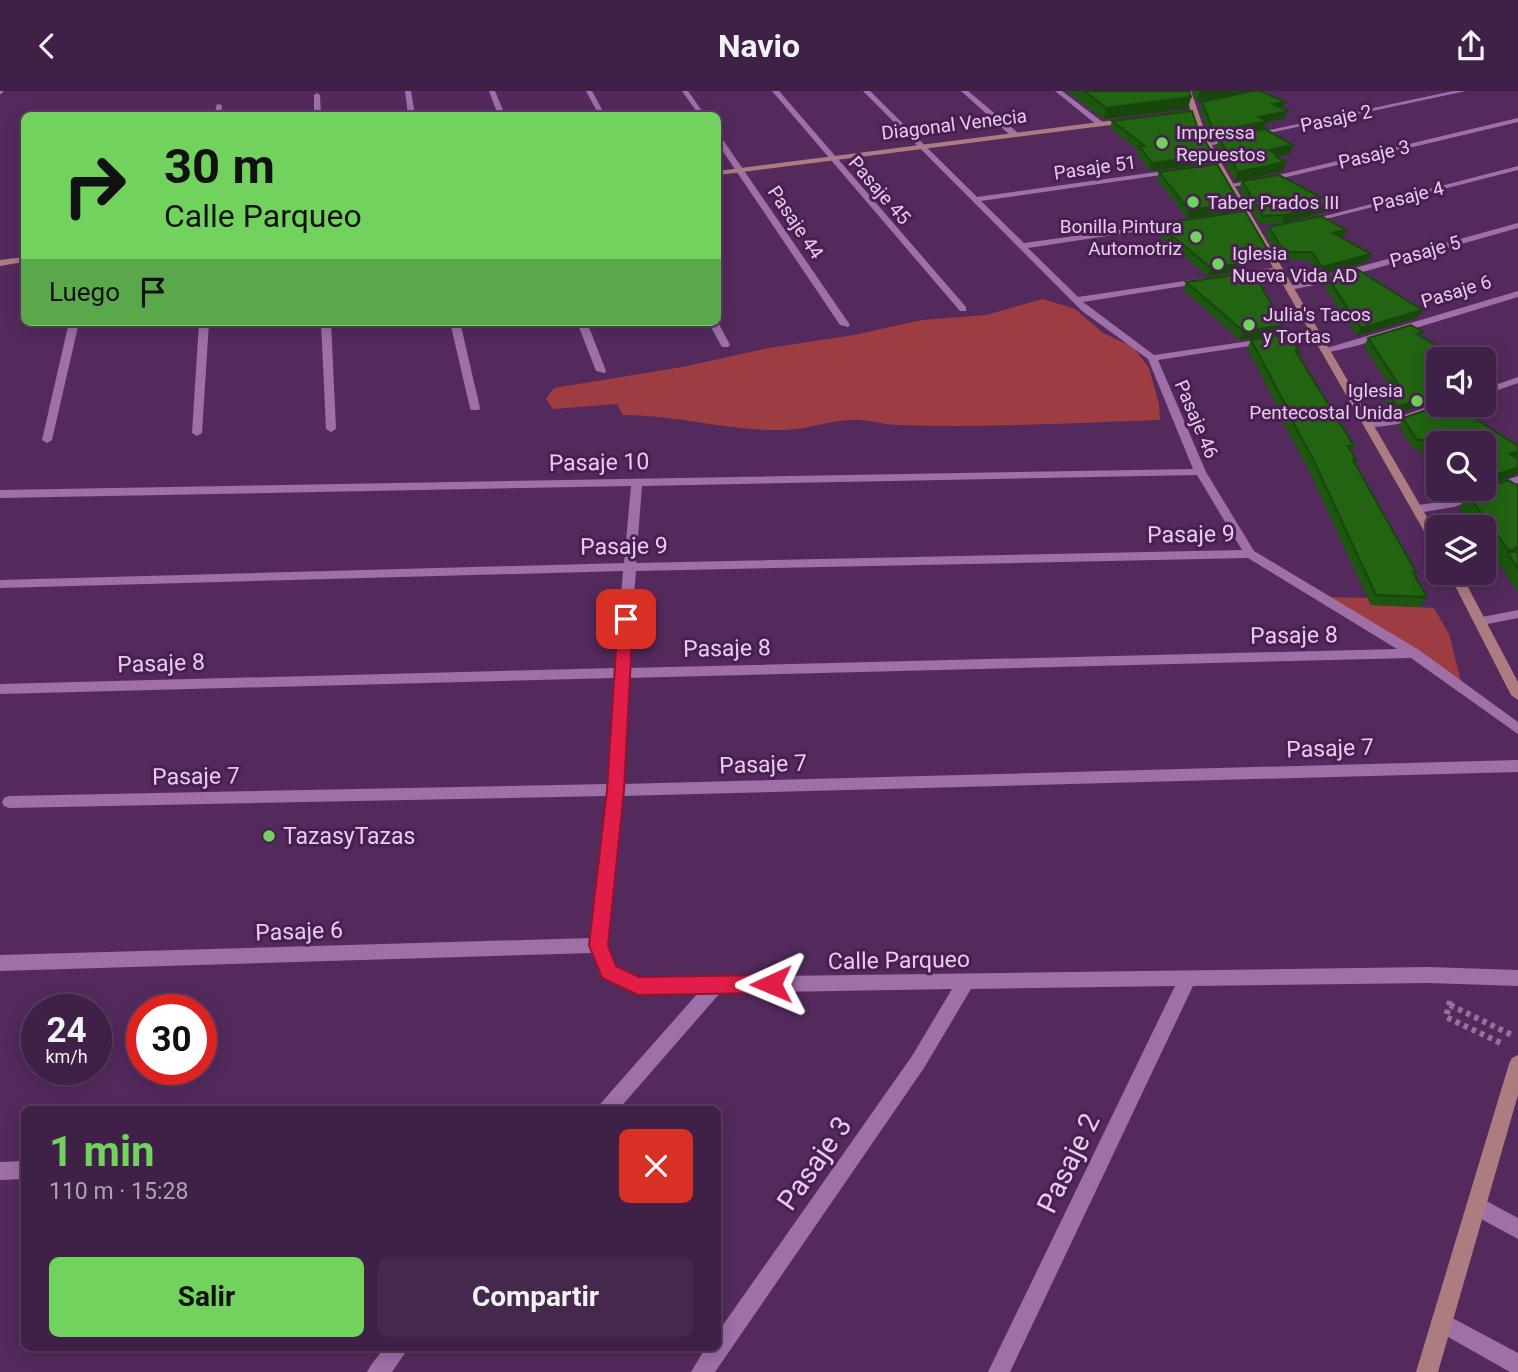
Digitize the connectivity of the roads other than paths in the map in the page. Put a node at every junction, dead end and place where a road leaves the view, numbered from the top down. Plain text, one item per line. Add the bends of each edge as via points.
1 (408, 91) edge
2 (492, 91) edge
3 (589, 91) edge
4 (685, 91) edge
5 (775, 91) edge
6 (866, 91) edge
7 (964, 91) edge
8 (1058, 91) edge
9 (1188, 91) edge
10 (1463, 91) edge
11 (317, 95) dead end
12 (1204, 104) edge
13 (219, 105) dead end
14 (1194, 109) junction
15 (218, 112) edge
16 (317, 112) edge
17 (412, 112) edge
18 (501, 112) edge
19 (601, 112) edge
20 (700, 112) edge
21 (1181, 114) edge
22 (1140, 118) edge
23 (1518, 120) edge
24 (1100, 123) junction
25 (1014, 134) junction
26 (721, 143) edge
27 (1208, 144) junction
28 (921, 146) junction
29 (832, 158) junction
30 (1219, 166) junction
31 (1208, 167) edge
32 (1518, 168) edge
33 (739, 170) junction
34 (1186, 170) edge
35 (721, 173) edge
36 (1230, 185) junction
37 (976, 199) junction
38 (1247, 214) junction
39 (1235, 216) edge
40 (1178, 223) edge
41 (1518, 225) edge
42 (1290, 226) edge
43 (1269, 229) edge
44 (1257, 230) junction
45 (1022, 246) junction
46 (21, 260) edge
47 (0, 263) edge
48 (1280, 269) junction
49 (1220, 277) edge
50 (1207, 279) edge
51 (1290, 287) junction
52 (1518, 294) edge
53 (1076, 300) junction
54 (963, 309) dead end
55 (845, 325) dead end
56 (73, 326) edge
57 (204, 326) edge
58 (326, 326) edge
59 (456, 326) edge
60 (584, 326) edge
61 (715, 326) edge
62 (1314, 333) junction
63 (725, 345) dead end
64 (1325, 350) junction
65 (1152, 358) junction
66 (601, 371) dead end
67 (1518, 380) edge
68 (1496, 388) edge
69 (475, 408) dead end
70 (1426, 411) edge
71 (1368, 424) junction
72 (331, 429) dead end
73 (197, 433) dead end
74 (47, 440) dead end
75 (1200, 472) junction
76 (1518, 479) edge
77 (637, 482) junction
78 (0, 494) edge
79 (1418, 509) junction
80 (1426, 523) edge
81 (1250, 554) junction
82 (630, 567) junction
83 (0, 584) edge
84 (1461, 585) edge
85 (1518, 614) edge
86 (1482, 621) junction
87 (1414, 653) junction
88 (621, 671) junction
89 (0, 689) edge
90 (1518, 695) edge
91 (1518, 729) edge
92 (1518, 766) edge
93 (615, 790) junction
94 (9, 802) dead end
95 (598, 945) junction
96 (0, 963) edge
97 (1188, 978) junction
98 (1518, 978) edge
99 (966, 982) junction
100 (716, 985) junction
101 (1518, 1064) edge
102 (610, 1106) edge
103 (21, 1170) edge
104 (0, 1171) edge
105 (1477, 1206) junction
106 (1518, 1229) edge
107 (1441, 1322) junction
108 (721, 1345) edge
109 (396, 1351) edge
110 (717, 1351) edge
111 (1518, 1364) edge
112 (378, 1372) edge
113 (702, 1372) edge
114 (999, 1372) edge
115 (1427, 1372) edge

1 - 17 street
2 - 18 street
3 - 19 street
4 - 20 street
5 - 29 street, Pasaje 45
6 - 28 street, Pasaje 46
7 - 25 street
8 - 24 street
9 - 14 main road
10 - 27 street, Pasaje 2
11 - 16 street
12 - 14 street
13 - 15 street
14 - 21 main road
14 - 27 main road
22 - 24 main road, Diagonal Venecia
23 - 36 street, Pasaje 3
24 - 25 main road, Diagonal Venecia
25 - 28 main road, Diagonal Venecia
26 - 33 street, Pasaje 44
27 - 30 main road
28 - 29 main road, Diagonal Venecia
28 - 37 street, Pasaje 46
29 - 33 main road, Diagonal Venecia
29 - 54 street, Pasaje 45
30 - 31 street
30 - 36 main road
32 - 42 street, Pasaje 4
33 - 35 main road, Diagonal Venecia
33 - 55 street, Pasaje 44
34 - 37 street, Pasaje 51
36 - 38 main road
37 - 45 street, Pasaje 46
38 - 39 street
38 - 44 main road
40 - 45 street
41 - 51 street, Pasaje 5
43 - 44 street
44 - 48 main road
45 - 53 street, Pasaje 46
46 - 47 main road
48 - 49 street
48 - 51 main road
50 - 53 street
51 - 62 main road
52 - 64 street, Pasaje 6
53 - 65 street, Pasaje 46
56 - 74 street
57 - 73 street
58 - 72 street
59 - 69 street
60 - 66 street
61 - 63 street
62 - 64 main road
62 - 65 street
64 - 71 main road
65 - 75 street, Pasaje 46
67 - 68 street
70 - 71 street
71 - 79 main road
75 - 77 street, Pasaje 10
75 - 81 street, Pasaje 46
76 - 79 street via 1451,503
77 - 78 street, Pasaje 10
77 - 82 street
79 - 80 main road
81 - 82 street, Pasaje 9
81 - 87 street, Pasaje 46
82 - 83 street, Pasaje 9
82 - 88 street
84 - 86 main road
85 - 86 street
86 - 90 main road
87 - 88 street, Pasaje 8
87 - 91 street, Pasaje 46
88 - 89 street, Pasaje 8
88 - 93 street
92 - 93 street, Pasaje 7
93 - 94 street, Pasaje 7
93 - 95 street
95 - 96 street, Pasaje 6
95 - 100 street, Calle Parqueo via 608,972 638,986
97 - 98 street, Calle Parqueo
97 - 99 street, Calle Parqueo
97 - 114 street, Pasaje 2
99 - 100 street, Calle Parqueo
99 - 108 street, Pasaje 3 via 918,1062
100 - 102 street
101 - 105 main road
103 - 104 street
105 - 106 street
105 - 107 main road
107 - 111 street
107 - 115 main road
109 - 112 street
110 - 113 street, Pasaje 3

